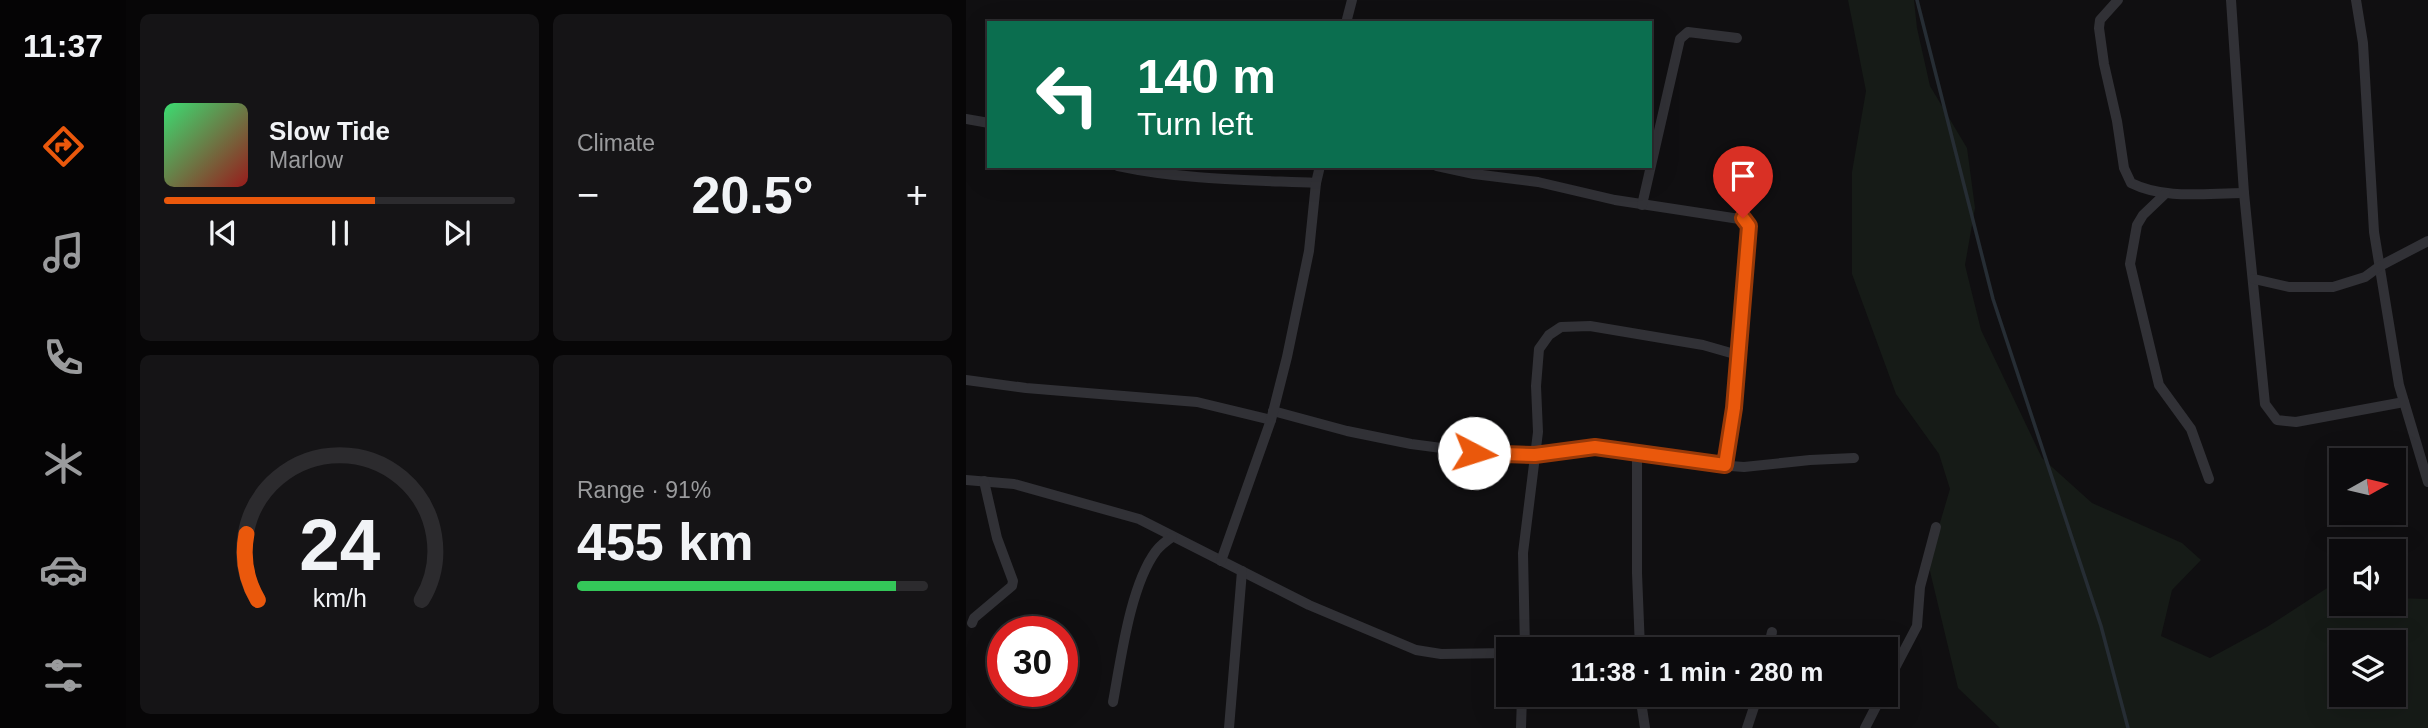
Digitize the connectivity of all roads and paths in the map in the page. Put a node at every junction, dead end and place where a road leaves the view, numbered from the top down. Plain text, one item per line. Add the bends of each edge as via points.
1 (1352, 0) edge
2 (2118, 0) edge
3 (2231, 0) edge
4 (2356, 0) edge
5 (1347, 21) edge
6 (1737, 38) dead end
7 (966, 119) edge
8 (987, 123) edge
9 (1652, 161) edge
10 (1127, 168) edge
11 (1320, 168) edge
12 (1446, 168) edge
13 (1650, 168) edge
14 (1316, 183) junction
15 (2244, 192) junction
16 (2165, 194) junction
17 (1642, 205) junction
18 (2428, 240) edge
19 (2380, 266) junction
20 (2253, 279) junction
21 (1738, 355) junction
22 (966, 380) edge
23 (2404, 402) junction
24 (1272, 415) junction
25 (1637, 452) junction
26 (1535, 455) junction
27 (1854, 458) dead end
28 (1725, 465) junction
29 (2209, 479) dead end
30 (966, 480) edge
31 (984, 481) junction
32 (2428, 482) edge
33 (1936, 527) dead end
34 (1171, 537) junction
35 (1222, 561) junction
36 (1242, 571) junction
37 (972, 623) dead end
38 (1772, 632) dead end
39 (1525, 637) edge
40 (1640, 637) edge
41 (1771, 637) edge
42 (1496, 653) edge
43 (1898, 662) edge
44 (1113, 702) dead end
45 (1522, 707) edge
46 (1642, 707) edge
47 (1754, 707) edge
48 (1876, 707) edge
49 (1229, 728) edge
50 (1521, 728) edge
51 (1645, 728) edge
52 (1747, 728) edge
53 (1865, 728) edge

1 - 5 street
2 - 16 street via 2098,28 2124,168 2130,183
3 - 15 street
4 - 19 street
6 - 9 street via 1688,32 1680,39
7 - 8 street
10 - 14 street via 1230,180
11 - 14 street
12 - 17 street
13 - 17 street
14 - 24 street via 1309,251
15 - 16 street
15 - 20 street
16 - 29 street via 2137,225 2130,264 2159,385 2190,429
17 - 21 street via 1748,222
18 - 19 street
19 - 20 street via 2365,277 2333,287 2289,288
19 - 23 street
20 - 23 street via 2265,404 2277,420 2296,422
21 - 26 street via 1590,326 1561,327 1539,349
21 - 28 street
22 - 24 street via 1197,402
23 - 32 street
24 - 26 street via 1411,444 1495,455
24 - 35 street
25 - 26 street via 1595,447
25 - 28 street
25 - 40 street
26 - 39 street via 1523,553
27 - 28 street
30 - 31 street
31 - 34 street via 1014,484 1139,519
31 - 37 street via 1013,581
33 - 43 street via 1920,587 1917,626
34 - 35 street
34 - 44 street via 1156,551 1143,576
35 - 36 street
36 - 42 street via 1416,650
36 - 49 street
38 - 41 street
45 - 50 street
46 - 51 street
47 - 52 street
48 - 53 street

